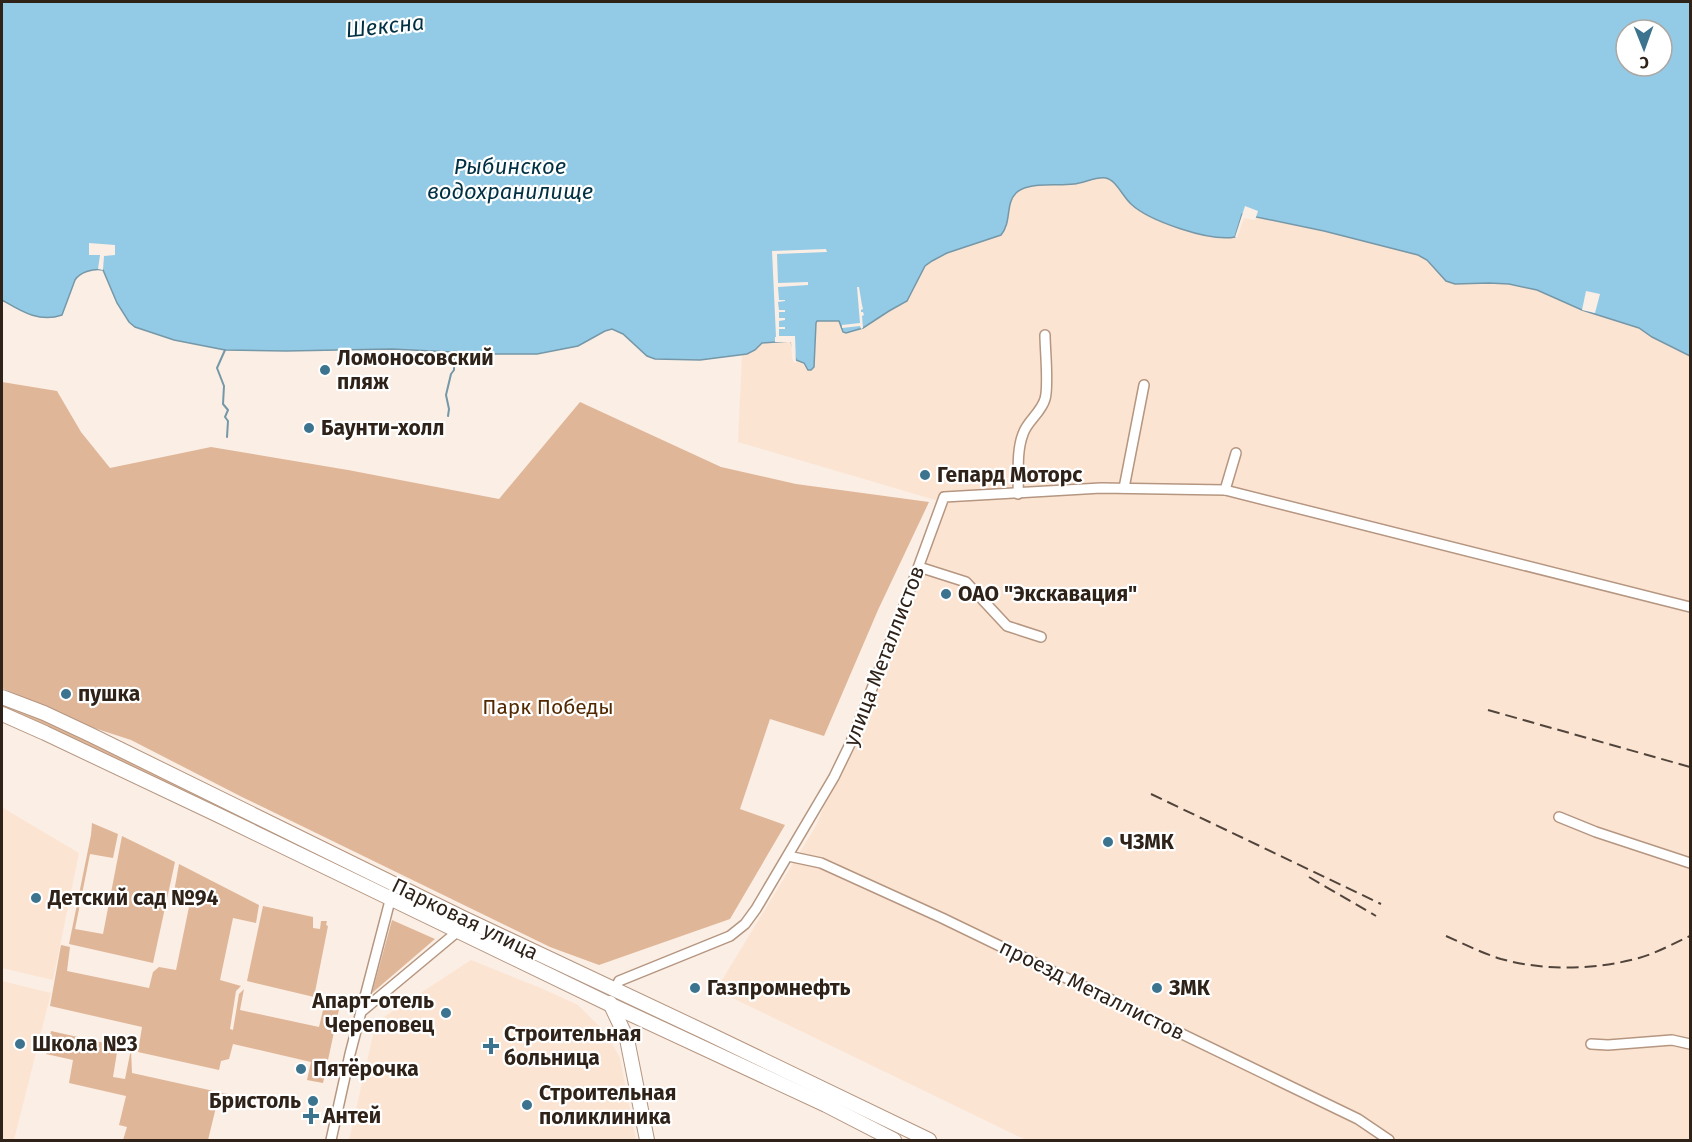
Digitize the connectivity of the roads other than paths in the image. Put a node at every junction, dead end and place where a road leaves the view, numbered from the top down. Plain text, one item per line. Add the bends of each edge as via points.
1 (1045, 335) dead end
2 (1144, 385) dead end
3 (1236, 453) dead end
4 (1124, 488) junction
5 (1225, 490) junction
6 (1018, 494) junction
7 (919, 567) junction
8 (1690, 607) edge
9 (1041, 637) dead end
10 (2, 697) edge
11 (2, 714) edge
12 (1559, 817) dead end
13 (788, 855) junction
14 (1690, 863) edge
15 (395, 885) junction
16 (389, 899) junction
17 (463, 918) junction
18 (457, 932) junction
19 (615, 990) junction
20 (609, 1005) junction
21 (361, 1012) junction
22 (1591, 1044) dead end
23 (1690, 1044) edge
24 (331, 1140) edge
25 (647, 1140) edge
26 (894, 1140) edge
27 (929, 1140) edge
28 (1389, 1140) edge

1 - 6 street via 1046,396 1023,431
2 - 4 street
3 - 5 street
4 - 5 street, улица Металлистов
4 - 6 street, улица Металлистов
5 - 8 street, улица Металлистов
6 - 7 street, улица Металлистов via 944,497
7 - 9 street via 966,582 1006,626
7 - 13 street, улица Металлистов via 851,742
10 - 15 main road, Парковая улица via 91,735
11 - 16 main road, Парковая улица
12 - 14 street
13 - 19 street, улица Металлистов via 746,924 730,936 619,981
13 - 28 street, проезд Металлистов via 821,862 942,918 1358,1119
15 - 16 street
15 - 17 main road, Парковая улица
16 - 18 main road, Парковая улица
16 - 21 street
17 - 18 street
17 - 19 main road, Парковая улица
18 - 20 main road, Парковая улица
18 - 21 street
19 - 20 main road
19 - 27 main road, Парковая улица
20 - 25 main road via 627,1039
20 - 26 main road, Парковая улица
21 - 24 street
22 - 23 street via 1672,1040

